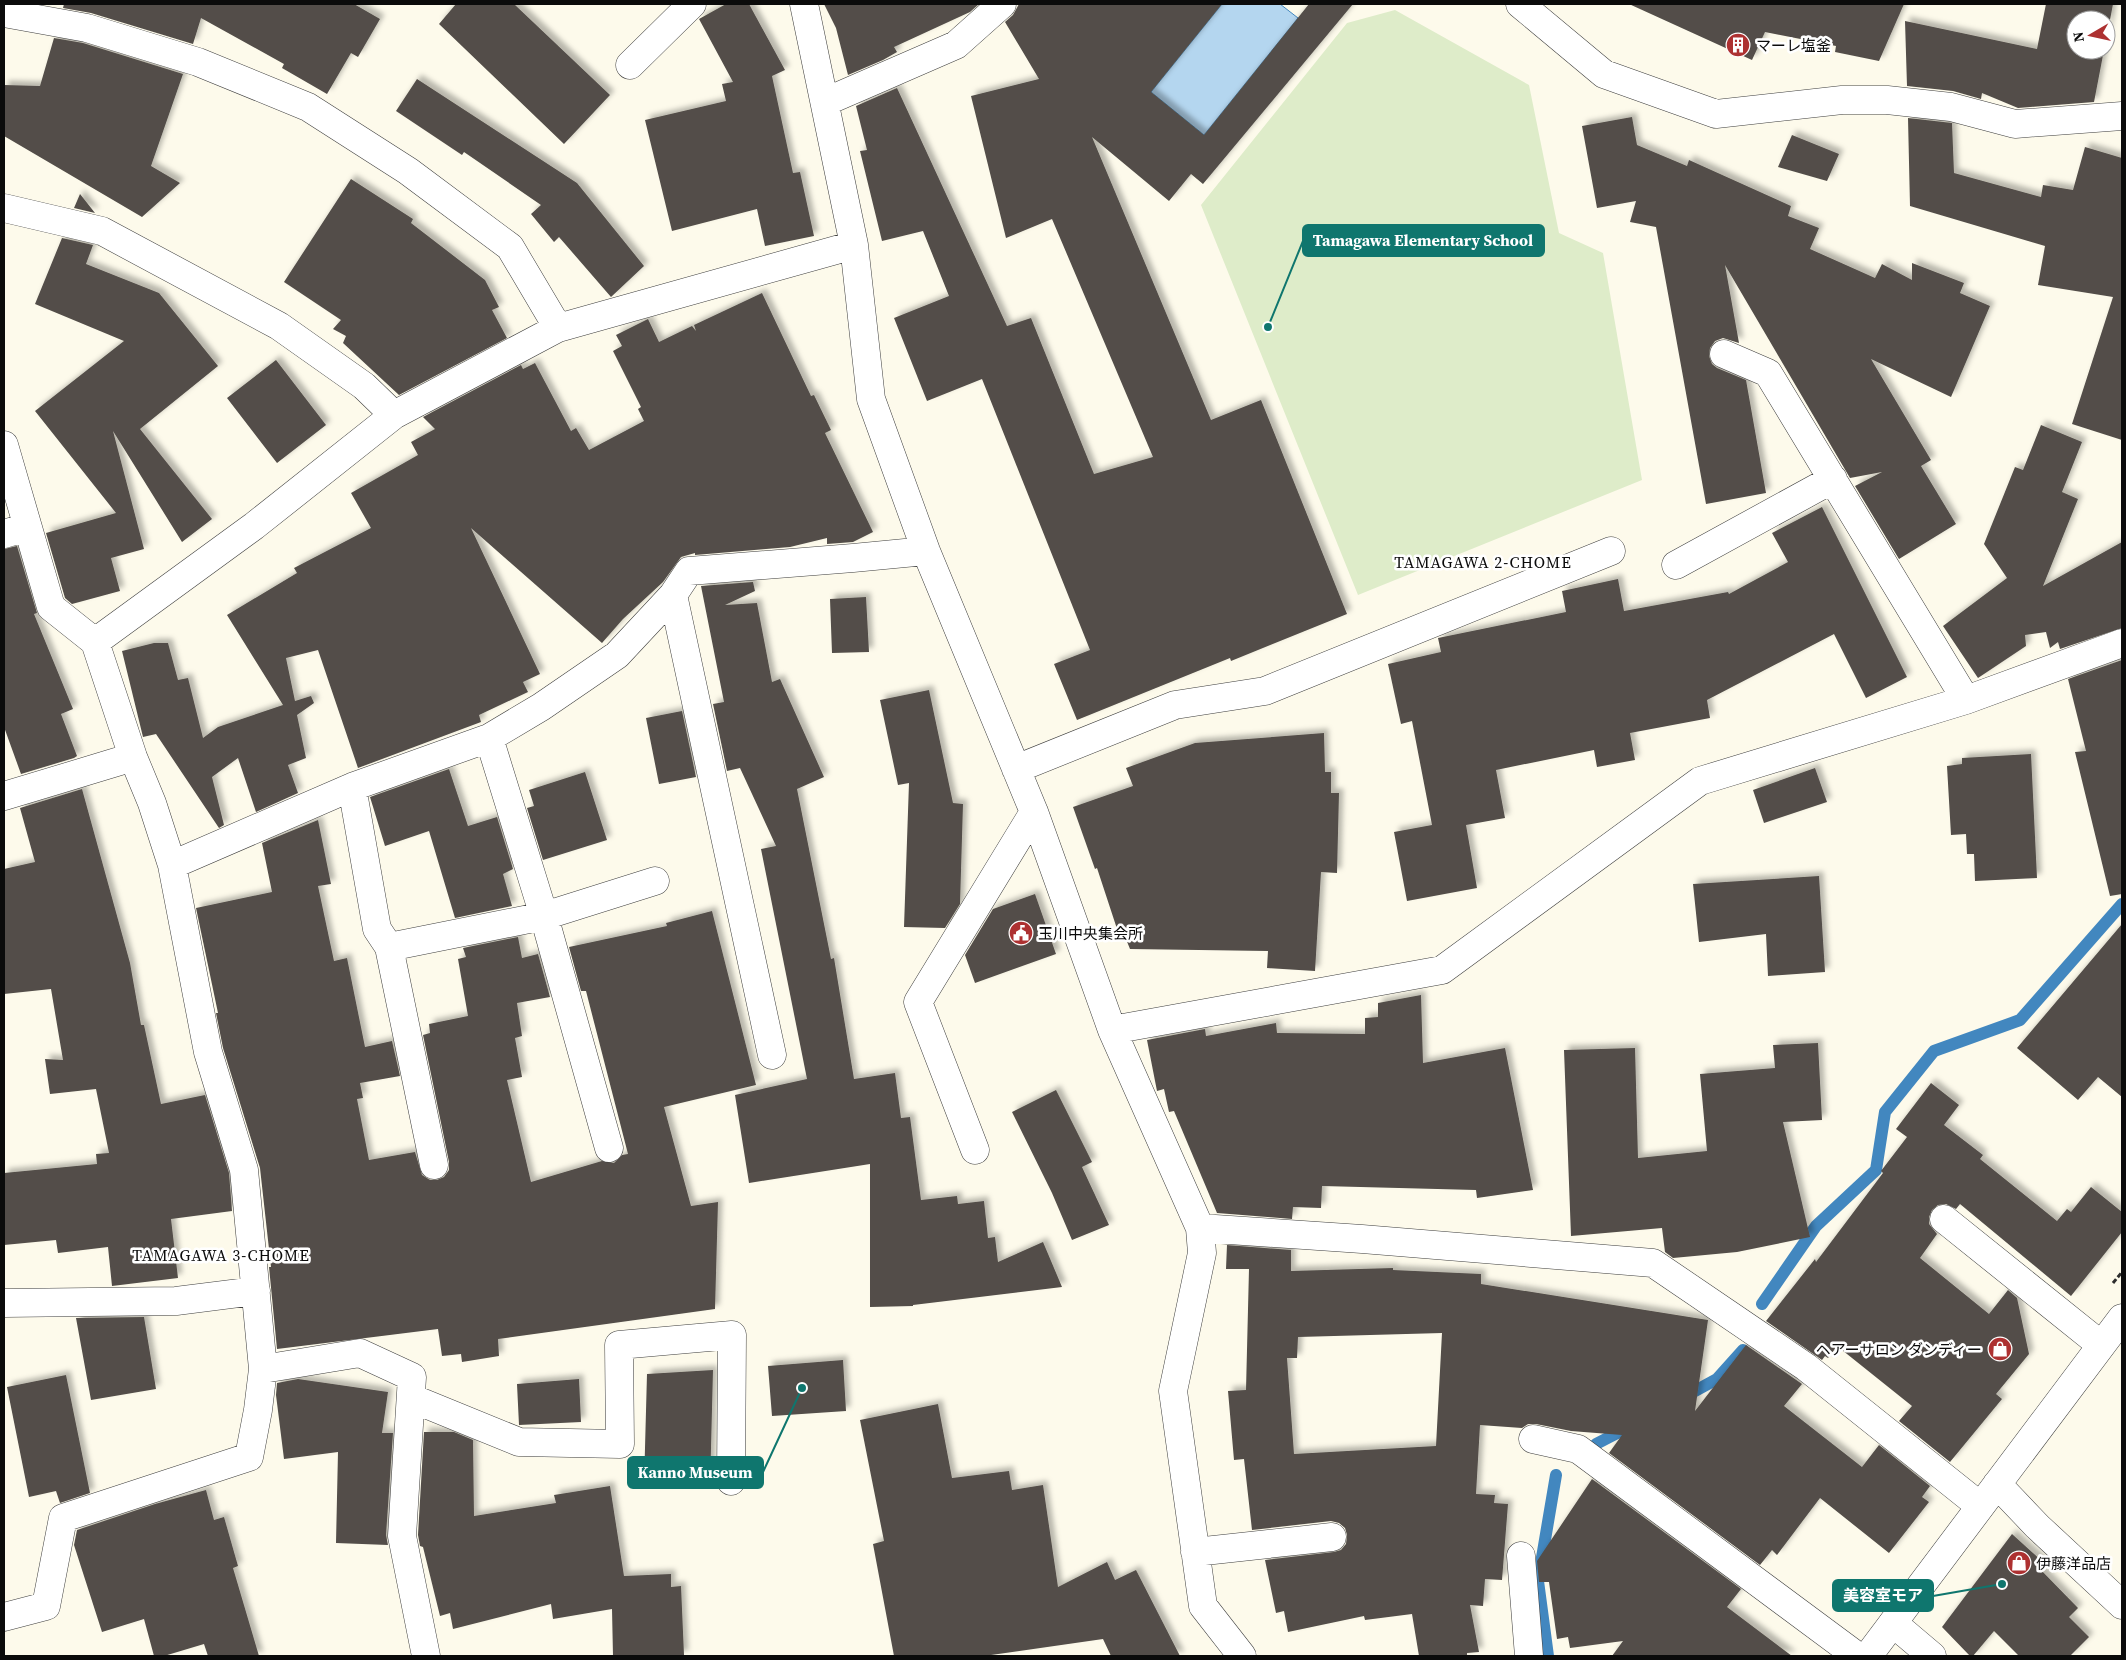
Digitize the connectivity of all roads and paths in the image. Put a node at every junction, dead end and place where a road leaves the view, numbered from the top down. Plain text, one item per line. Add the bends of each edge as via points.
1 (692, 4) edge
2 (804, 4) edge
3 (1002, 4) edge
4 (1520, 4) edge
5 (4, 13) edge
6 (630, 65) dead end
7 (825, 102) junction
8 (2122, 116) edge
9 (4, 208) edge
10 (854, 245) junction
11 (558, 328) junction
12 (1724, 354) dead end
13 (394, 415) junction
14 (4, 445) edge
15 (1832, 479) junction
16 (15, 530) edge
17 (926, 551) junction
18 (1611, 551) dead end
19 (1676, 565) dead end
20 (672, 595) junction
21 (95, 642) junction
22 (2122, 643) edge
23 (1966, 700) junction
24 (489, 738) junction
25 (133, 757) junction
26 (1016, 769) junction
27 (352, 787) junction
28 (4, 796) edge
29 (1034, 812) junction
30 (172, 865) junction
31 (656, 881) dead end
32 (544, 916) junction
33 (389, 946) junction
34 (1112, 1030) junction
35 (772, 1055) dead end
36 (609, 1148) dead end
37 (975, 1150) dead end
38 (434, 1165) dead end
39 (1944, 1219) dead end
40 (1200, 1228) junction
41 (256, 1291) junction
42 (4, 1303) edge
43 (2122, 1318) edge
44 (2102, 1345) junction
45 (263, 1369) junction
46 (412, 1398) junction
47 (1533, 1439) dead end
48 (731, 1481) dead end
49 (1996, 1484) junction
50 (1980, 1506) junction
51 (1332, 1538) dead end
52 (1195, 1552) junction
53 (1521, 1556) dead end
54 (2122, 1604) edge
55 (4, 1617) edge
56 (1893, 1623) junction
57 (426, 1656) edge
58 (1242, 1656) edge
59 (1529, 1656) edge
60 (1857, 1656) edge
61 (1868, 1656) edge
62 (1932, 1656) edge

1 - 6 street
2 - 7 street
3 - 7 street via 956,45
4 - 8 street via 1604,74 1716,114 1842,100 1887,100 1951,107 2015,124
5 - 11 street via 87,28 179,56 308,107 408,171 510,247
7 - 10 street
9 - 13 street via 102,231 279,326 364,386
10 - 11 street
10 - 17 street via 871,399
11 - 13 street
12 - 15 street via 1768,373
13 - 21 street via 254,526
14 - 16 street
15 - 19 street
15 - 23 street
16 - 21 street via 51,607
17 - 20 street via 689,571
17 - 26 street
18 - 26 street via 1265,690 1175,705
20 - 24 street via 617,655
20 - 35 street
21 - 25 street
22 - 23 street
23 - 34 street via 1700,781 1442,970
24 - 27 street
24 - 32 street
25 - 28 street
25 - 30 street
26 - 29 street
27 - 30 street
27 - 33 street via 377,929
29 - 34 street
29 - 37 street via 918,1002
30 - 41 street via 208,1052 244,1170
31 - 32 street
32 - 33 street
32 - 36 street
33 - 38 street
34 - 40 street
39 - 44 street
40 - 50 street via 1362,1238 1653,1263 1806,1367
40 - 52 street via 1202,1253 1173,1391
41 - 42 street via 176,1301
41 - 45 street
43 - 44 street
44 - 49 street
45 - 46 street via 360,1353 412,1377
45 - 55 street via 249,1457 63,1518 46,1606
46 - 48 street via 518,1442 620,1444 619,1345 732,1335
46 - 57 street via 402,1536
47 - 60 street via 1578,1449
49 - 50 street
49 - 54 street
50 - 56 street
51 - 52 street
52 - 58 street via 1203,1606
53 - 59 street
56 - 61 street
56 - 62 street

